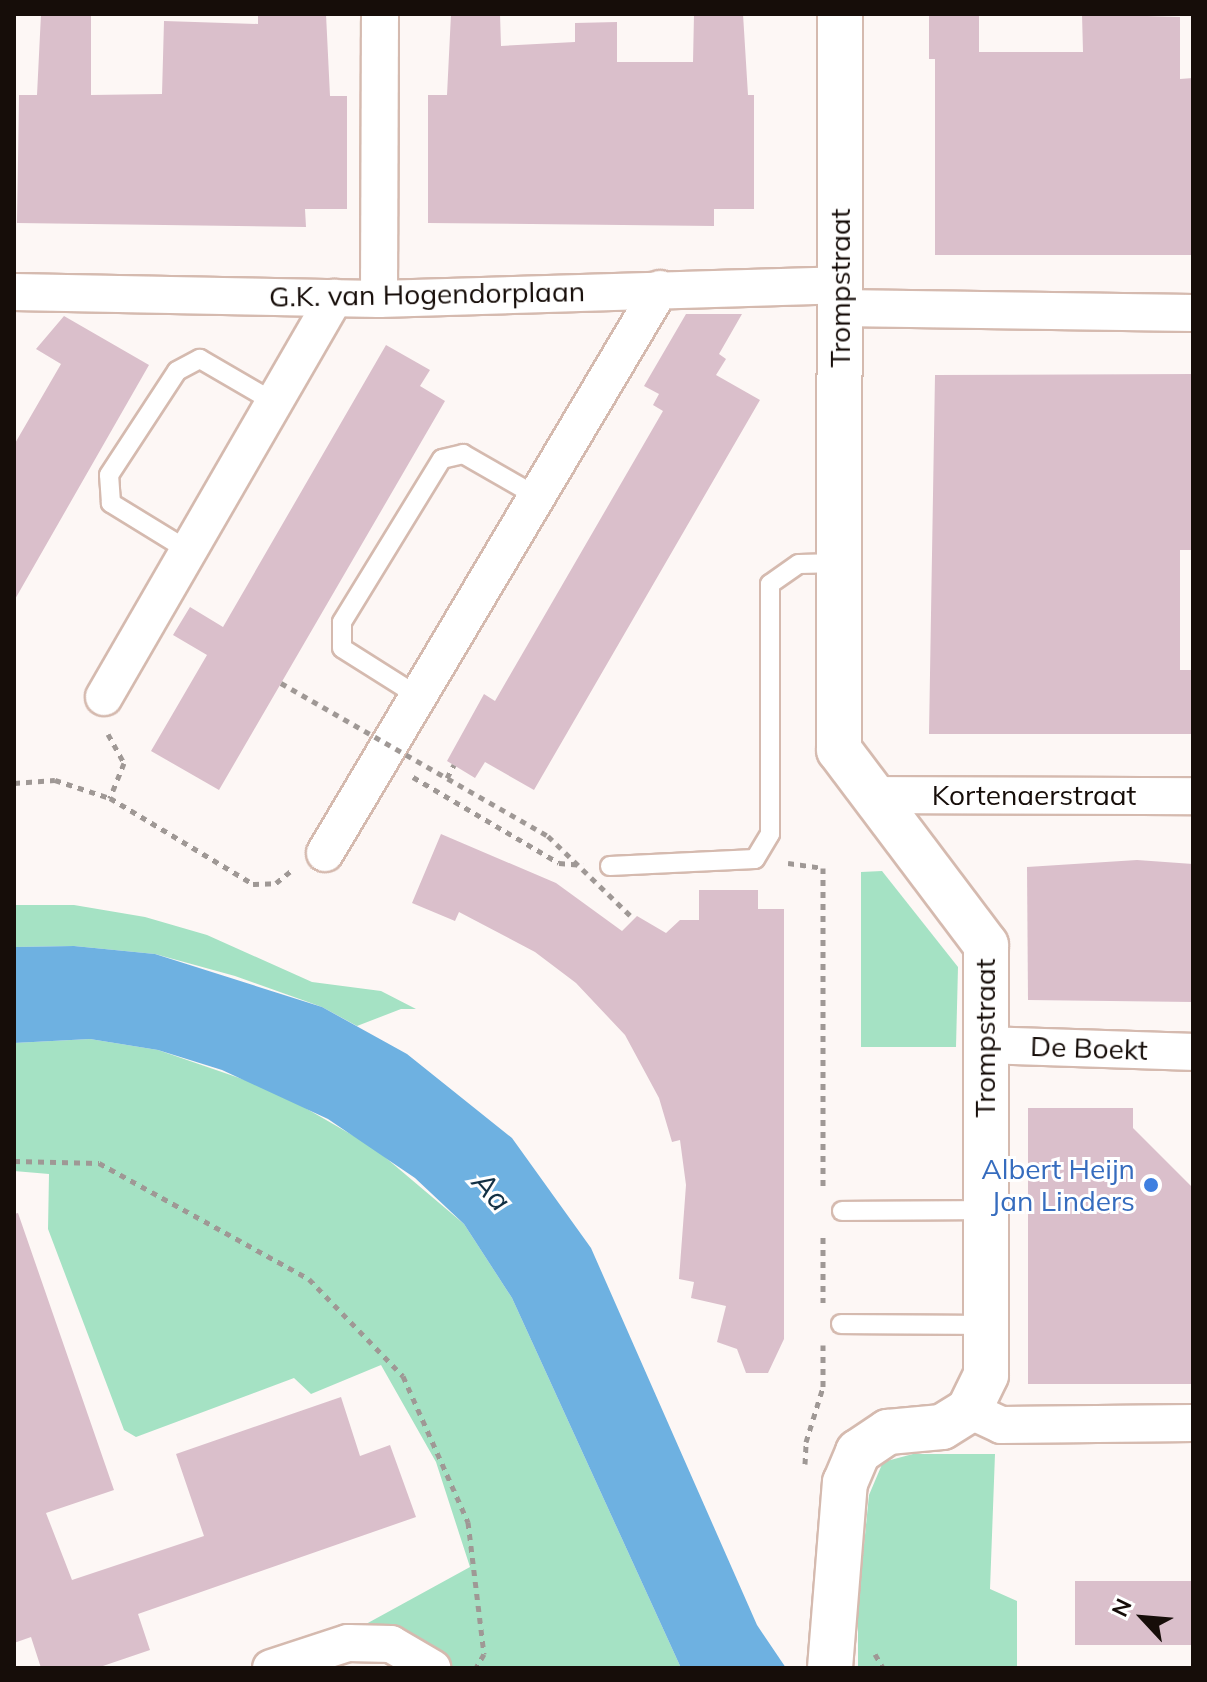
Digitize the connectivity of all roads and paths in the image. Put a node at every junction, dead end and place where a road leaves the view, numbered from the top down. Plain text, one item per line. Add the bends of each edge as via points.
1 (380, 14) edge
2 (840, 14) edge
3 (660, 289) junction
4 (14, 292) edge
5 (840, 296) junction
6 (334, 298) junction
7 (379, 299) junction
8 (1193, 313) edge
9 (274, 402) junction
10 (538, 497) junction
11 (189, 551) junction
12 (839, 563) junction
13 (281, 683) dead end
14 (104, 697) joint
15 (421, 698) junction
16 (384, 761) junction
17 (454, 765) dead end
18 (447, 778) junction
19 (14, 783) edge
20 (874, 795) junction
21 (1193, 796) edge
22 (110, 798) junction
23 (325, 853) joint
24 (755, 859) junction
25 (610, 866) joint
26 (634, 919) dead end
27 (986, 1045) junction
28 (1193, 1052) edge
29 (14, 1161) edge
30 (823, 1199) dead end
31 (985, 1210) junction
32 (842, 1211) dead end
33 (823, 1230) dead end
34 (823, 1309) dead end
35 (841, 1324) dead end
36 (984, 1325) junction
37 (823, 1340) dead end
38 (969, 1410) junction
39 (1193, 1423) edge
40 (804, 1470) dead end
41 (837, 1587) junction
42 (271, 1668) edge
43 (432, 1668) edge
44 (476, 1668) edge
45 (830, 1668) edge
46 (883, 1668) edge

1 - 7 street
2 - 5 street, Trompstraat
3 - 5 street, G.K. van Hogendorplaan
3 - 7 street, G.K. van Hogendorplaan
3 - 10 street
4 - 6 street, G.K. van Hogendorplaan
5 - 8 street, G.K. van Hogendorplaan
5 - 12 street, Trompstraat
6 - 7 street, G.K. van Hogendorplaan
6 - 9 street
9 - 11 street
9 - 11 lane via 200,359 177,371 109,475 111,503
10 - 15 street
10 - 15 lane via 463,454 442,459 342,622 342,648
11 - 14 street
12 - 20 street, Trompstraat via 839,750
12 - 24 lane via 799,564 770,584 770,834
13 - 18 path, bridge
14 - 22 path via 102,725 124,763
15 - 16 street
16 - 23 street
16 - 25 path via 559,863
17 - 18 path
18 - 26 path, bridge via 548,836
19 - 22 path via 55,780
20 - 21 street, Kortenaerstraat
20 - 27 street, Trompstraat via 986,945
22 - 23 path via 253,884 276,883 312,854
24 - 25 lane
24 - 30 path via 823,868
27 - 28 street, De Boekt
27 - 31 street, Trompstraat
29 - 44 path via 99,1163 309,1279 403,1376 468,1522 484,1654
31 - 32 lane
31 - 36 street, Trompstraat
33 - 34 path
35 - 36 lane
36 - 38 street, Trompstraat via 986,1375
37 - 40 path via 823,1387 806,1442
38 - 39 street via 1001,1425
38 - 41 street via 942,1427 888,1432 858,1452 845,1483
41 - 45 street
41 - 46 path
42 - 43 street via 348,1643 391,1644

